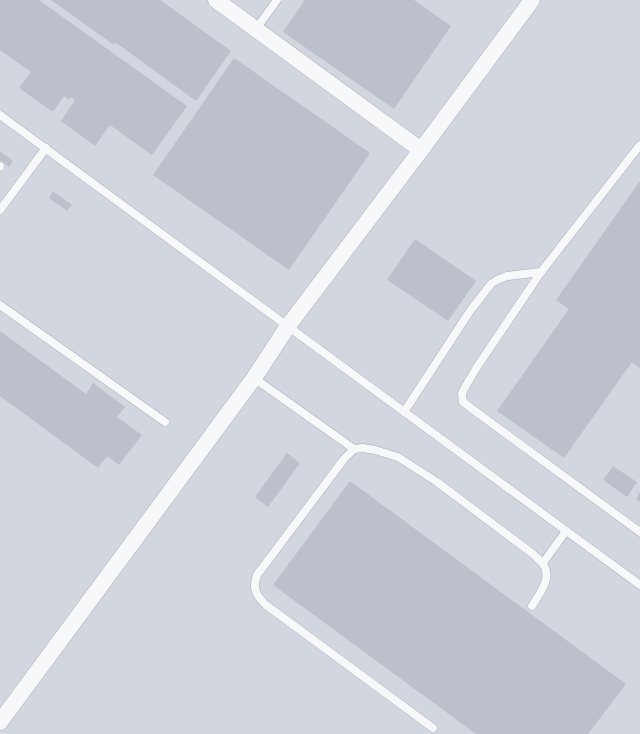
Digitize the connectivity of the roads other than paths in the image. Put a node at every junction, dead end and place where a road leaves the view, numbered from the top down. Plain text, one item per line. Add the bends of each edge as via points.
1 (216, 0) edge
2 (277, 0) edge
3 (532, 0) edge
4 (256, 29) junction
5 (0, 115) edge
6 (640, 145) edge
7 (46, 148) junction
8 (421, 150) junction
9 (0, 210) edge
10 (541, 272) junction
11 (0, 305) edge
12 (288, 326) junction
13 (254, 378) junction
14 (404, 412) junction
15 (165, 422) dead end
16 (354, 449) junction
17 (566, 530) junction
18 (640, 532) edge
19 (543, 563) junction
20 (640, 584) edge
21 (532, 606) dead end
22 (0, 722) edge
23 (433, 728) dead end

1 - 4 street
2 - 4 lane
3 - 8 street
4 - 8 street
5 - 7 lane
6 - 10 lane
7 - 9 lane
7 - 12 lane
8 - 12 street
10 - 14 lane via 507,276 491,284 470,311
10 - 18 lane via 477,367 462,394 464,402
11 - 15 lane
12 - 13 street
12 - 14 lane
13 - 16 lane
13 - 22 street
14 - 17 lane
16 - 19 lane via 369,449 398,457 437,482
16 - 23 lane via 257,575 255,592 266,605
17 - 19 lane
17 - 20 lane
19 - 21 lane via 547,573 546,582

